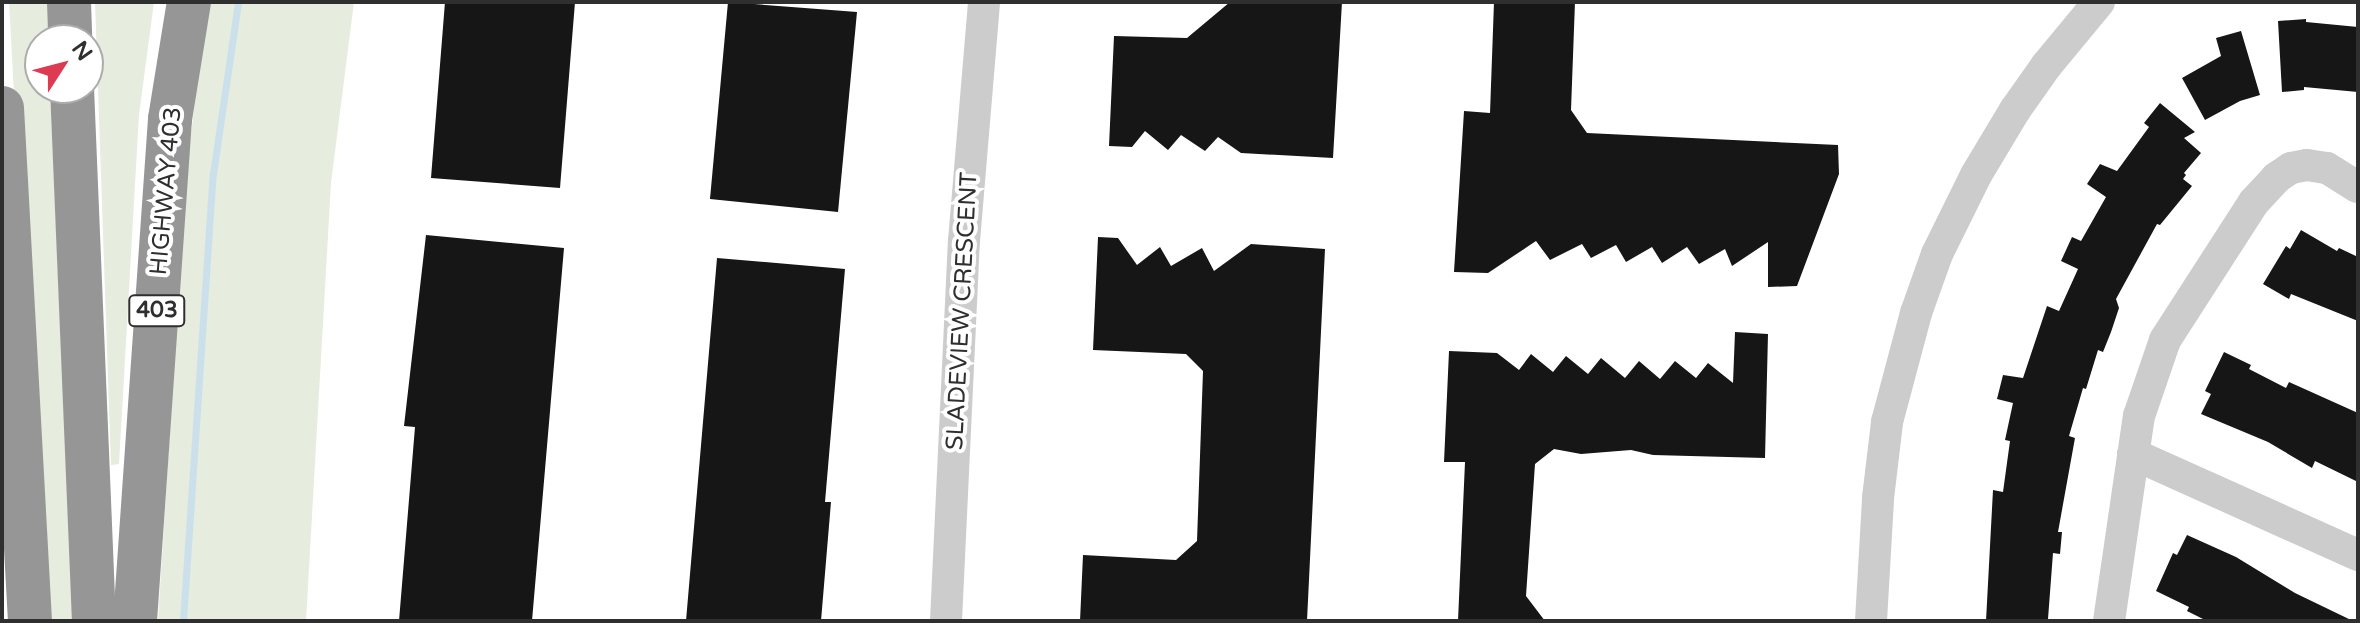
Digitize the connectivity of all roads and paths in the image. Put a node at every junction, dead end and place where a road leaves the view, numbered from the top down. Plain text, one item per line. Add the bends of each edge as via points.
1 (69, 2) edge
2 (189, 2) edge
3 (984, 2) edge
4 (2099, 2) edge
5 (70, 24) edge
6 (73, 104) edge
7 (2, 108) edge
8 (2358, 187) edge
9 (2133, 454) junction
10 (2358, 555) edge
11 (30, 621) edge
12 (94, 621) edge
13 (135, 621) edge
14 (946, 621) edge
15 (1871, 621) edge
16 (2109, 621) edge

1 - 5 highway
2 - 13 highway, HIGHWAY 403 / 403 via 170,119
3 - 14 street, SLADEVIEW CRESCENT via 964,241
4 - 15 street via 2015,110 1937,254 1887,422
6 - 12 highway
7 - 11 highway
8 - 9 street via 2327,168 2307,165 2276,178 2254,202 2165,340 2139,416
9 - 10 street
9 - 16 street

